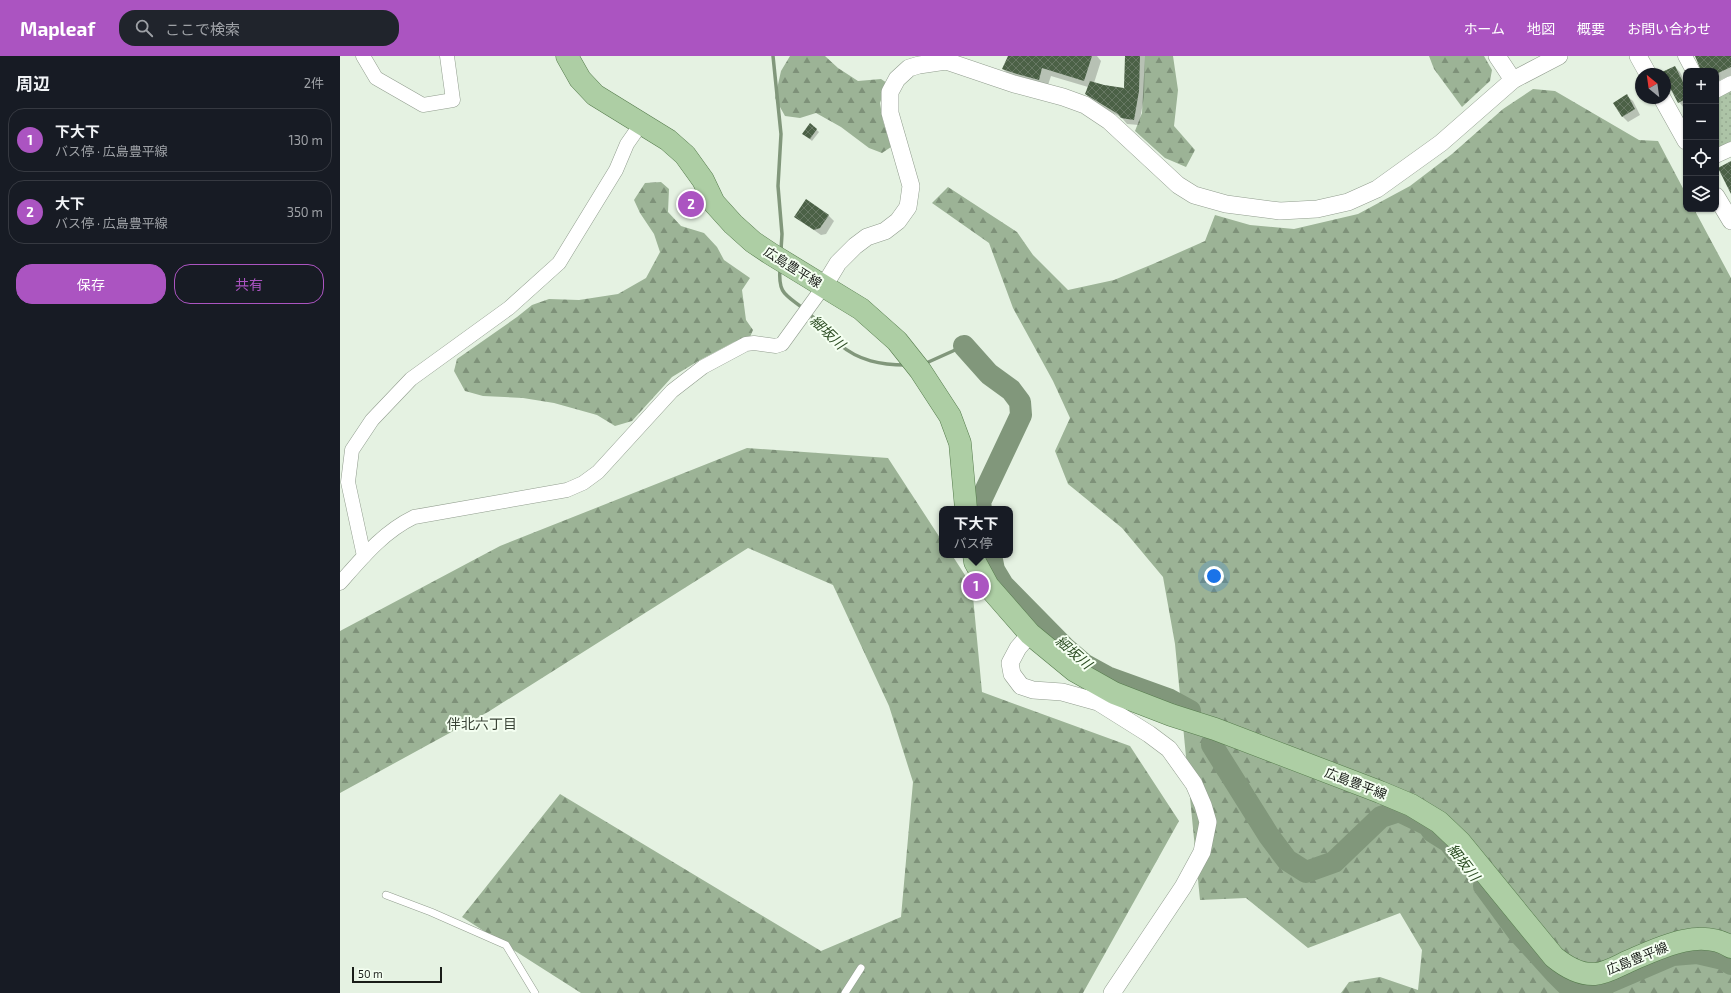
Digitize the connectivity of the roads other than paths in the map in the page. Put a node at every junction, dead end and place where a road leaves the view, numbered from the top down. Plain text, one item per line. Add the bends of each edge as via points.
1 (363, 56) edge
2 (447, 56) edge
3 (567, 56) edge
4 (1497, 56) edge
5 (1559, 56) edge
6 (1638, 56) edge
7 (1685, 56) edge
8 (919, 60) edge
9 (1645, 68) edge
10 (1691, 68) edge
11 (1514, 80) junction
12 (1731, 83) edge
13 (1719, 89) edge
14 (1665, 104) edge
15 (641, 124) junction
16 (1685, 140) edge
17 (1731, 149) edge
18 (1719, 155) edge
19 (1719, 201) edge
20 (1731, 221) edge
21 (824, 286) junction
22 (966, 506) edge
23 (364, 556) junction
24 (974, 558) edge
25 (340, 583) edge
26 (1030, 634) junction
27 (386, 895) dead end
28 (1731, 946) edge
29 (861, 968) dead end
30 (534, 993) edge
31 (845, 993) edge
32 (1112, 993) edge

1 - 2 street via 376,78 424,105 453,100
3 - 15 main road, 広島豊平線 via 580,79 595,96
4 - 11 street
5 - 11 street
6 - 9 street
7 - 10 street
8 - 11 street via 946,61 1085,105 1109,121 1178,185 1194,195 1226,204 1280,212 1317,209 1348,202 1377,189 1441,143
8 - 21 street via 897,79 890,92 890,113 911,186 908,207 898,221 886,231 867,237 855,246 838,263
12 - 13 street
14 - 16 street
15 - 21 main road, 広島豊平線 via 668,140 685,155 703,180 714,203 753,242
15 - 23 street via 627,144 616,170 558,262 509,308 411,379 372,420 352,450 348,482
17 - 18 street
19 - 20 street
21 - 22 main road, 広島豊平線 via 861,309 897,341 950,416 960,443
21 - 23 street via 782,344 746,344 703,367 672,391 598,472 583,483 567,490 414,517 401,523
23 - 25 street
24 - 26 main road, 広島豊平線 via 988,586
26 - 28 main road, 広島豊平線 via 1075,671 1114,693 1380,792 1411,805 1439,822 1460,842 1554,957 1566,966 1594,974 1607,972 1660,947 1687,940 1708,939
26 - 32 street via 1010,663 1012,674 1021,686 1033,690 1062,692 1098,702 1149,734 1169,749 1194,784 1208,822 1202,852 1183,887
27 - 30 lane via 506,945
29 - 31 lane

